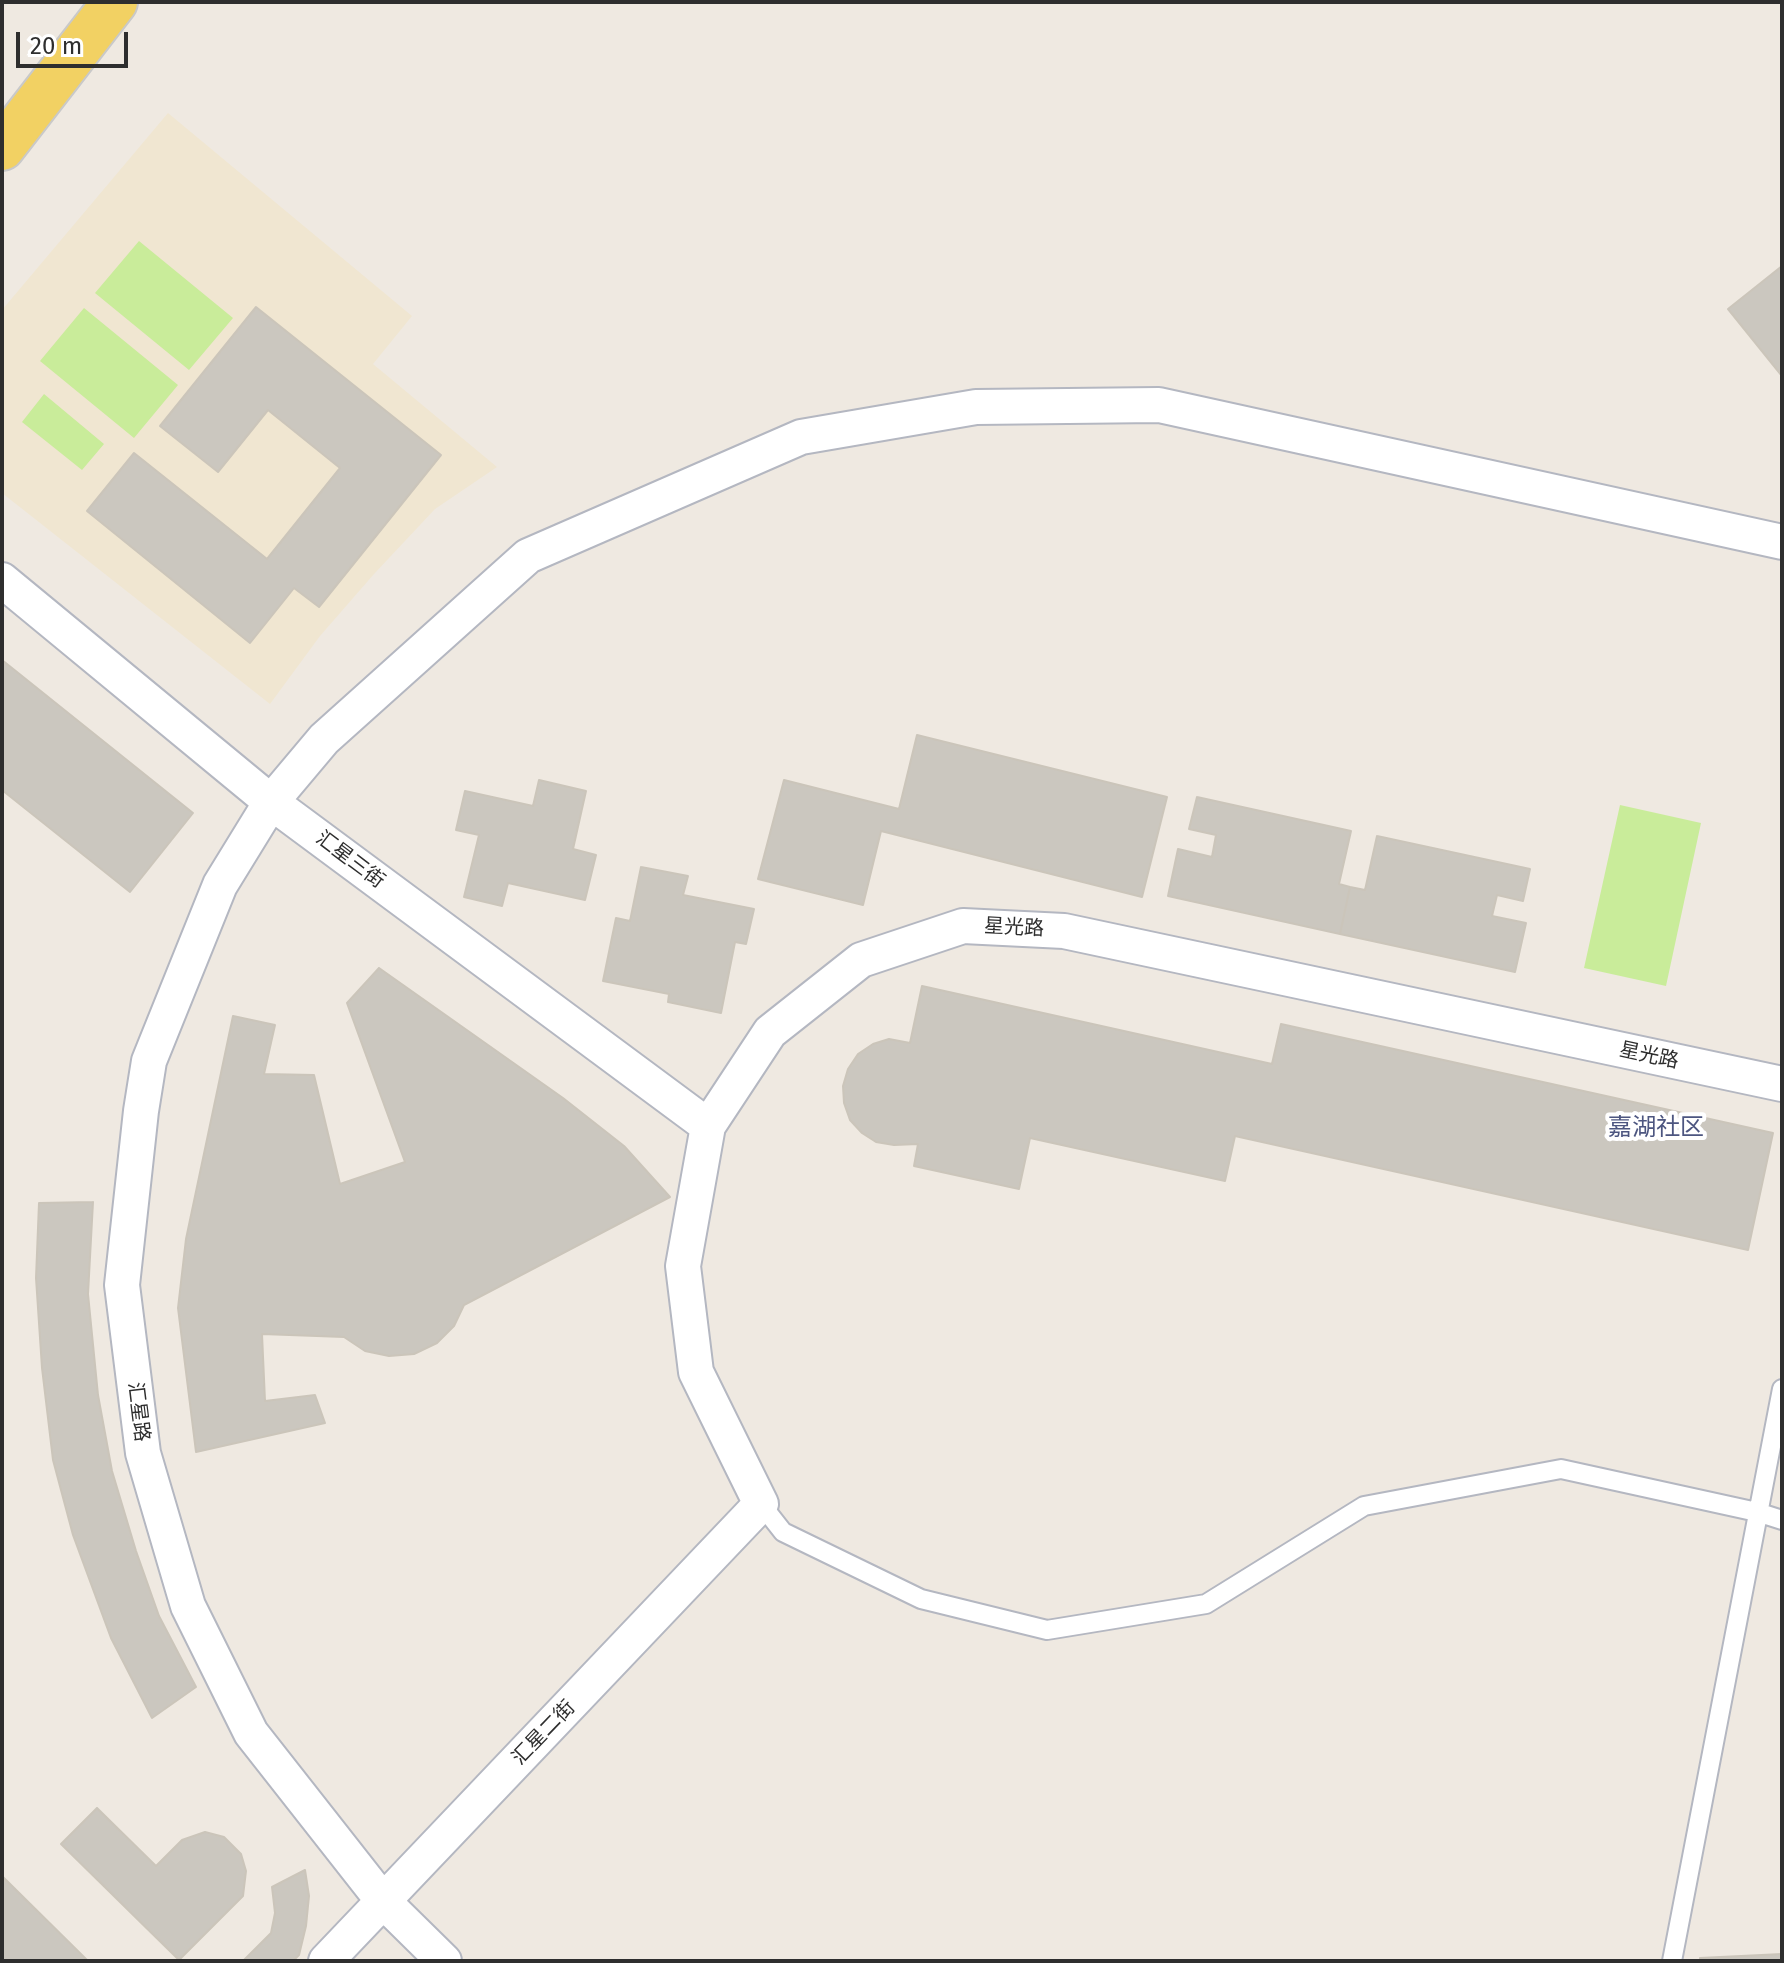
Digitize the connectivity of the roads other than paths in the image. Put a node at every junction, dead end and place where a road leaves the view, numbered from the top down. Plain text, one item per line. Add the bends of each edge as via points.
1 (115, 2) edge
2 (2, 148) edge
3 (1782, 542) edge
4 (2, 580) edge
5 (271, 802) junction
6 (1782, 1084) edge
7 (708, 1126) junction
8 (1782, 1389) edge
9 (761, 1504) junction
10 (1757, 1512) junction
11 (1782, 1520) edge
12 (383, 1901) junction
13 (326, 1961) edge
14 (444, 1961) edge
15 (1672, 1961) edge

1 - 2 main road
3 - 5 street, 汇星路 via 1159,405 976,407 801,437 528,556 324,739
4 - 5 street, 汇星三街
5 - 7 street, 汇星三街
5 - 12 street, 汇星路 via 220,885 149,1061 122,1285 143,1453 188,1606 251,1733
6 - 7 street, 星光路 via 1064,931 963,926 861,960 770,1032
7 - 9 street, 星光路 via 683,1266 696,1372
8 - 10 lane
9 - 10 lane via 783,1532 921,1599 1047,1630 1206,1604 1364,1506 1561,1469
9 - 12 street, 汇星二街
10 - 11 lane
10 - 15 lane
12 - 13 street, 汇星二街
12 - 14 street, 汇星路

